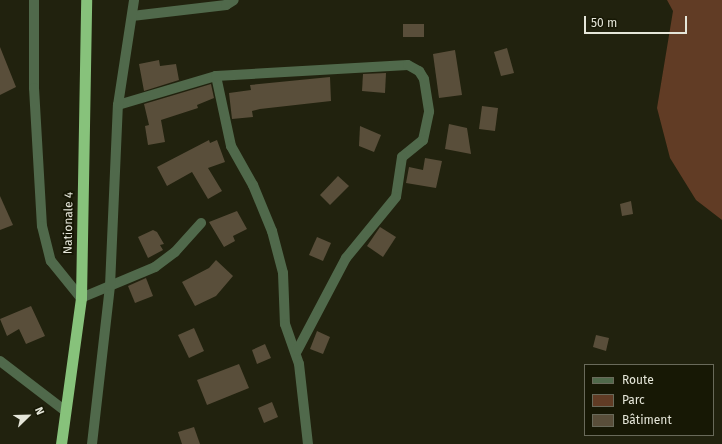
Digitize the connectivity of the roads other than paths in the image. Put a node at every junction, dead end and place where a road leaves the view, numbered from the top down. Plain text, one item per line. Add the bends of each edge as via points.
1 (34, 0) edge
2 (86, 0) edge
3 (134, 0) edge
4 (234, 0) edge
5 (132, 16) junction
6 (216, 76) junction
7 (118, 105) junction
8 (201, 222) dead end
9 (110, 286) junction
10 (81, 298) junction
11 (297, 351) junction
12 (0, 361) edge
13 (64, 410) junction
14 (61, 444) edge
15 (92, 444) edge
16 (308, 444) edge

1 - 10 street via 34,88 42,226 51,261
2 - 10 highway, Nationale 4
3 - 5 street
4 - 5 street via 226,5
5 - 7 street
6 - 7 street
6 - 11 street via 231,146 253,186 272,231 283,273 285,324
6 - 11 street via 408,65 419,71 424,79 429,112 423,140 402,157 396,197 346,258
7 - 9 street
8 - 9 street via 175,252 155,267
9 - 10 street
9 - 15 street
10 - 13 highway, Nationale 4
11 - 16 street
12 - 13 street
13 - 14 highway, Nationale 4

